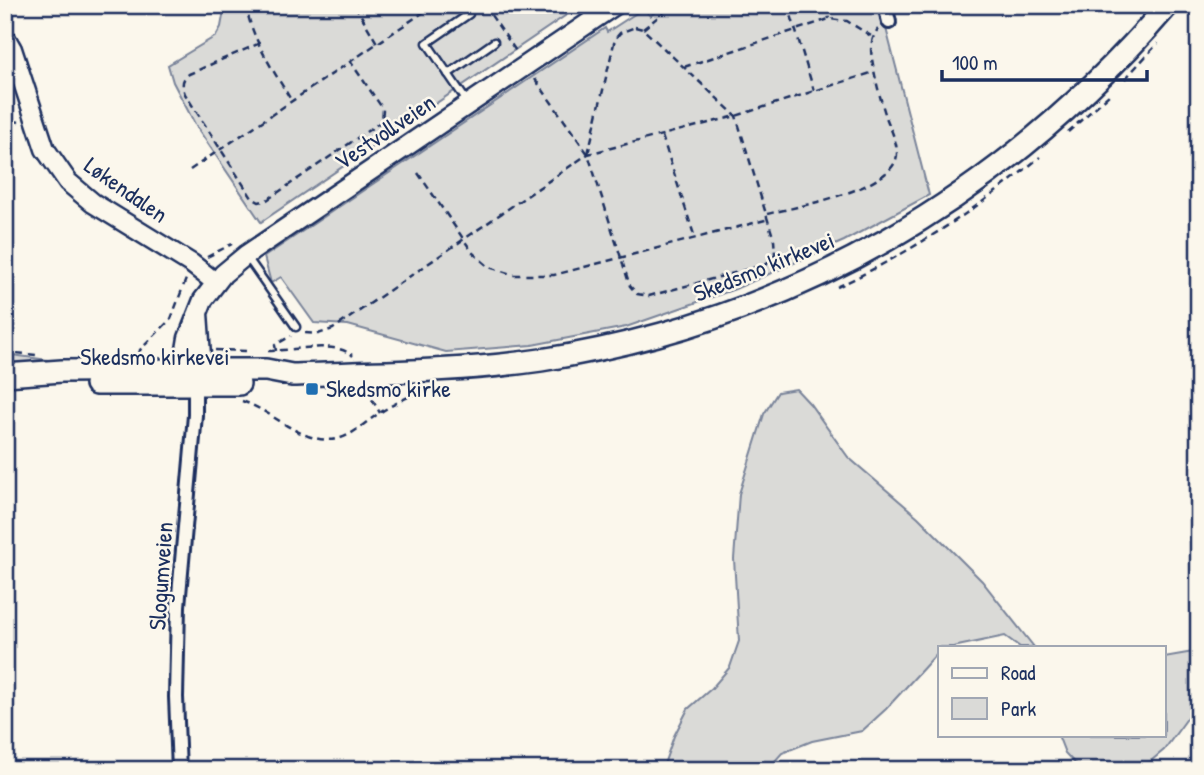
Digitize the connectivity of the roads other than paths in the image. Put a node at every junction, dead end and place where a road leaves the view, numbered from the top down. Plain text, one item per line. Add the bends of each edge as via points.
1 (615, 5) edge
2 (885, 5) edge
3 (1168, 5) edge
4 (469, 15) dead end
5 (890, 22) road end
6 (5, 37) edge
7 (494, 42) dead end
8 (448, 74) junction
9 (469, 105) junction
10 (246, 255) junction
11 (215, 282) junction
12 (298, 328) road end
13 (198, 369) junction
14 (11, 375) edge
15 (179, 770) edge

1 - 9 street, Vestvollveien
2 - 5 street
3 - 13 highway, Skedsmo kirkevei via 1087,90 991,174 878,246 735,309 674,329 541,360 292,374
4 - 8 lane via 427,43
6 - 11 street, Løkendalen via 45,149 68,182
7 - 8 lane
8 - 9 lane
9 - 10 street, Vestvollveien
10 - 11 street, Vestvollveien
10 - 12 lane
11 - 13 street, Vestvollveien via 198,313
13 - 14 highway, Skedsmo kirkevei
13 - 15 street, Slogumveien via 178,606

